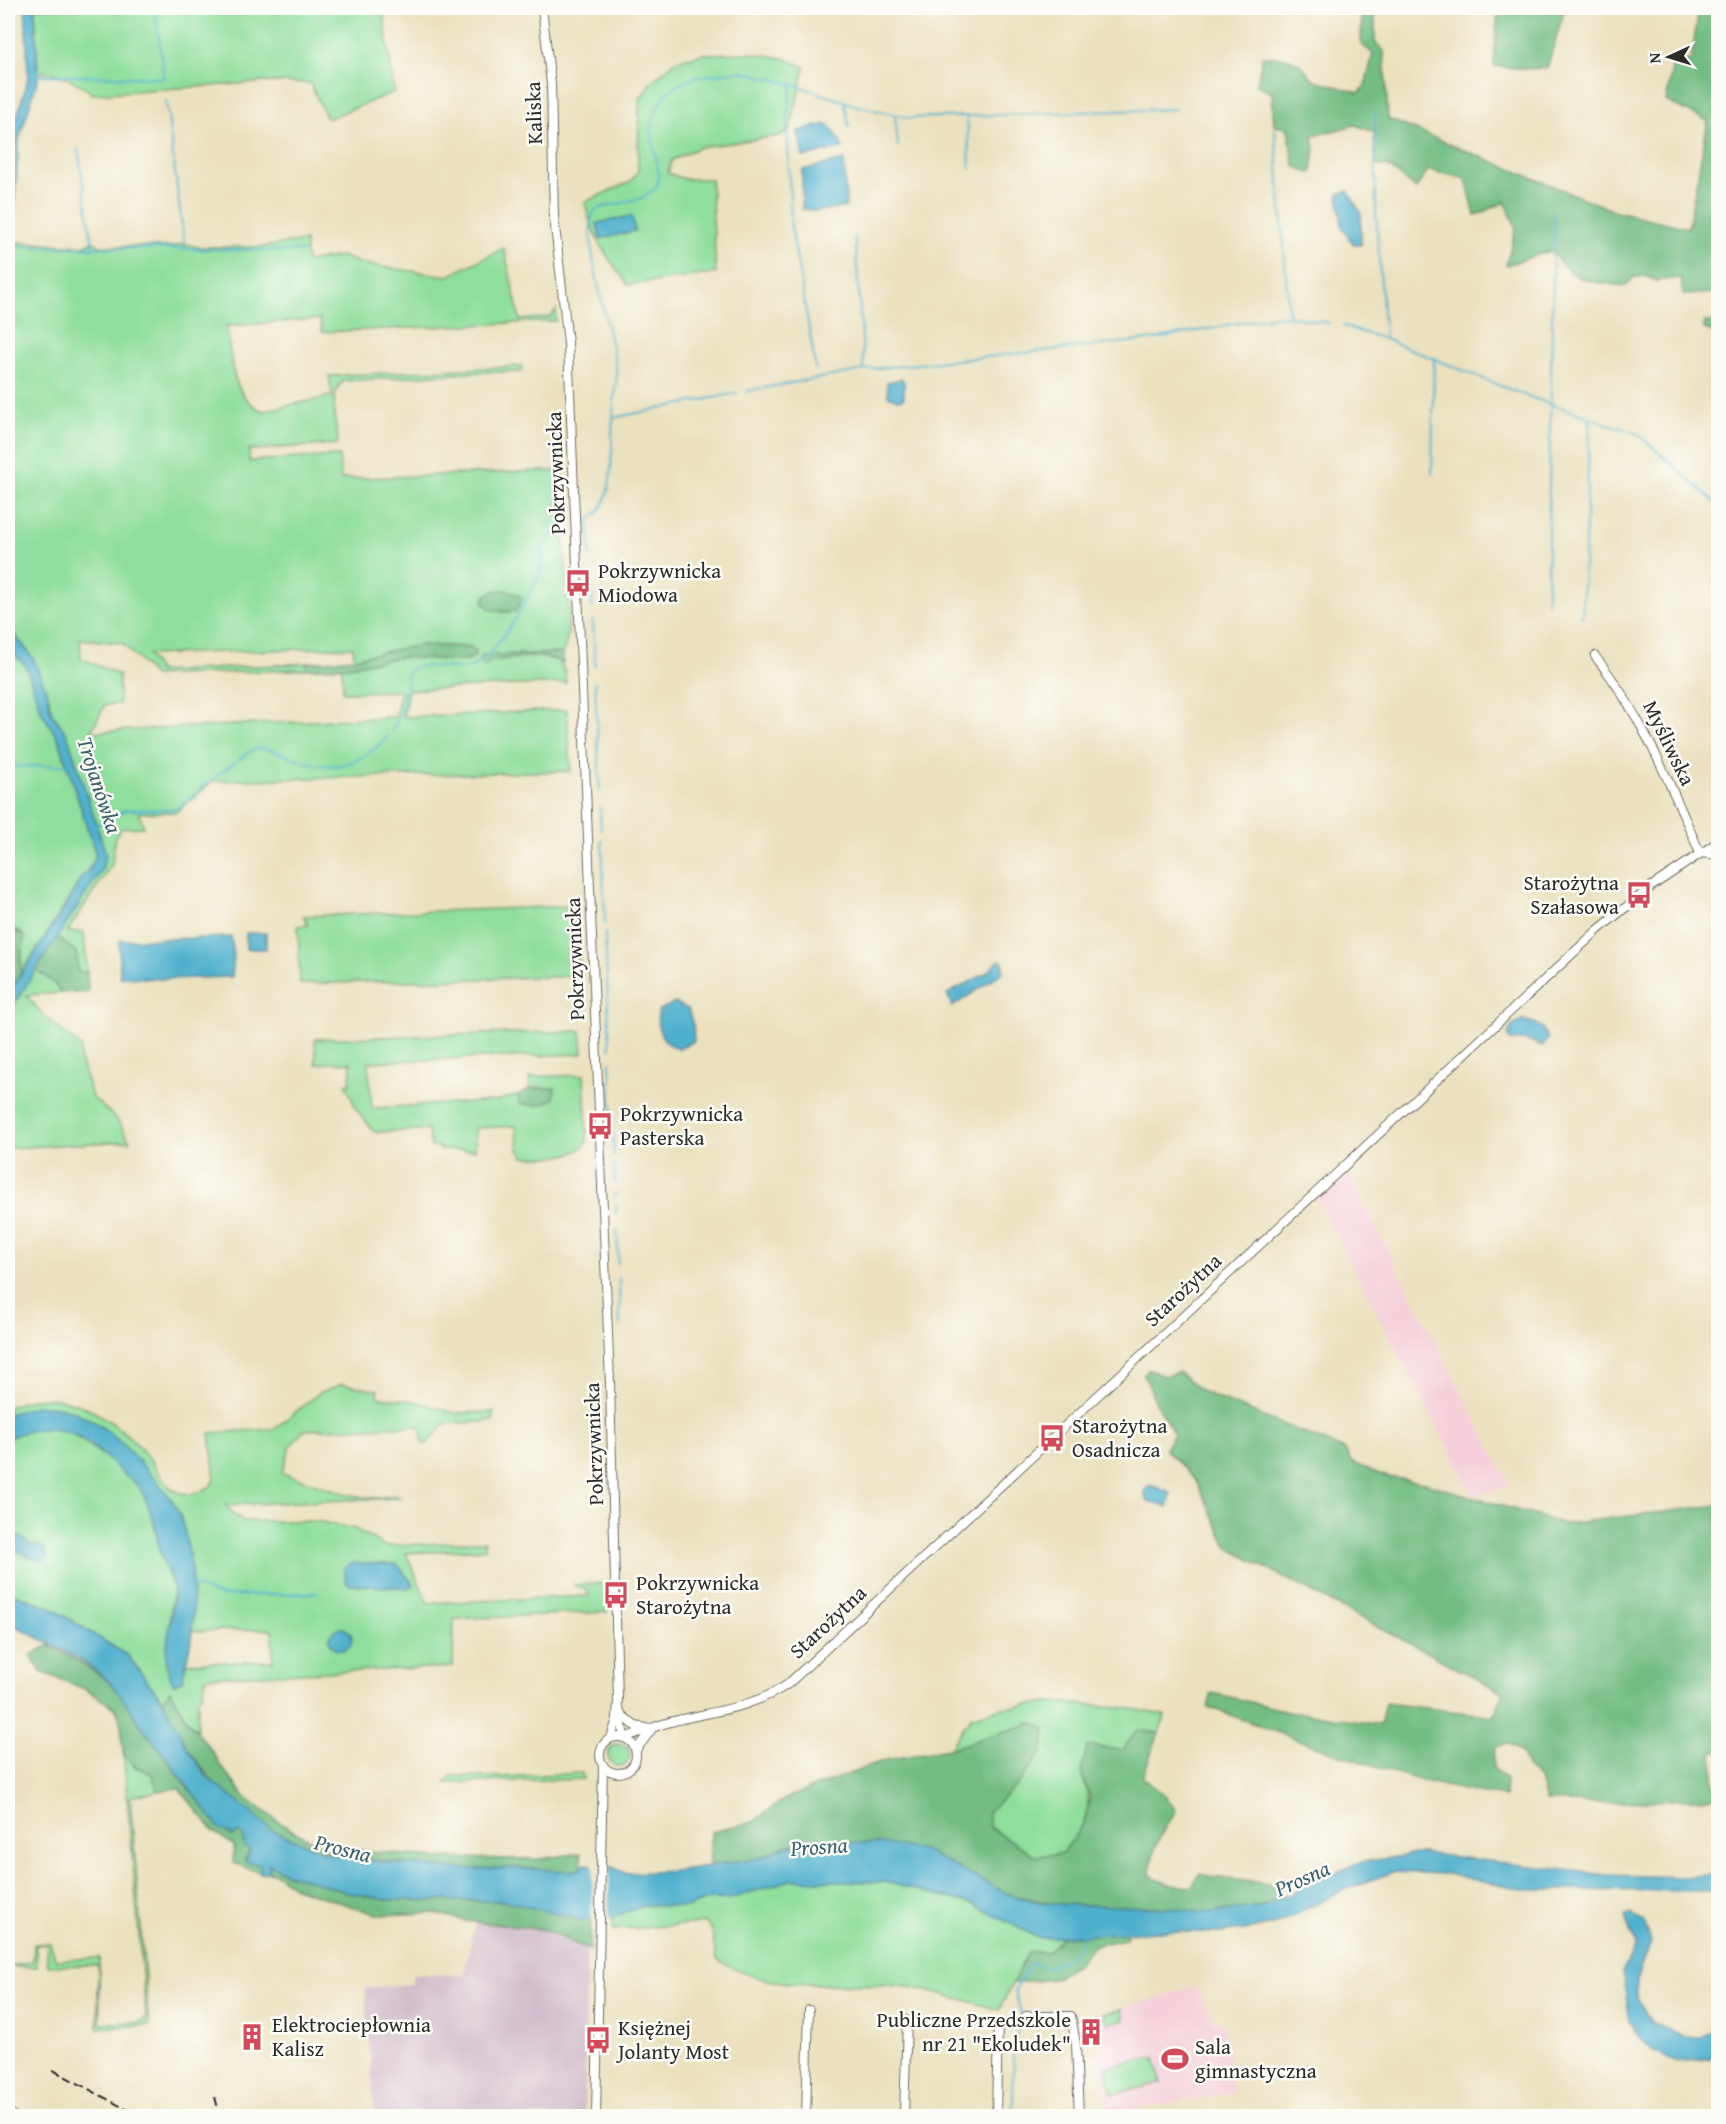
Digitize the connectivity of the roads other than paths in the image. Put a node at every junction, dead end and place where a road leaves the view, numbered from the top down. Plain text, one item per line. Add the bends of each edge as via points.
1 (542, 8) edge
2 (554, 217) joint
3 (1595, 656) dead end
4 (1719, 842) edge
5 (1700, 853) junction
6 (1719, 855) edge
7 (618, 1700) junction
8 (620, 1712) junction
9 (652, 1727) junction
10 (611, 1738) junction
11 (624, 1738) junction
12 (636, 1750) junction
13 (603, 1766) junction
14 (620, 1773) junction
15 (604, 1792) junction
16 (809, 2010) dead end
17 (1026, 2016) dead end
18 (907, 2020) dead end
19 (998, 2024) dead end
20 (8, 2111) edge
21 (14, 2116) edge
22 (596, 2116) edge
23 (806, 2116) edge
24 (904, 2116) edge
25 (996, 2116) edge
26 (1079, 2116) edge

1 - 2 street, Kaliska via 552,84
2 - 7 street, Pokrzywnicka via 568,343 610,1383
3 - 5 street, Myśliwska via 1626,697 1663,768
4 - 5 street, Starożytna
5 - 6 street
5 - 9 street, Starożytna via 1635,898 1588,939 788,1684 750,1703
7 - 8 street, Pokrzywnicka
7 - 10 street, Pokrzywnicka
8 - 9 street via 629,1723
8 - 11 street, Pokrzywnicka
9 - 11 street, Starożytna
9 - 12 street
10 - 11 street
10 - 13 street via 601,1750
11 - 12 street
12 - 14 street via 633,1766
13 - 14 street
13 - 15 street
14 - 15 street
15 - 22 street
16 - 23 street
17 - 26 street via 1071,2016
18 - 24 street
19 - 25 street
20 - 21 street

